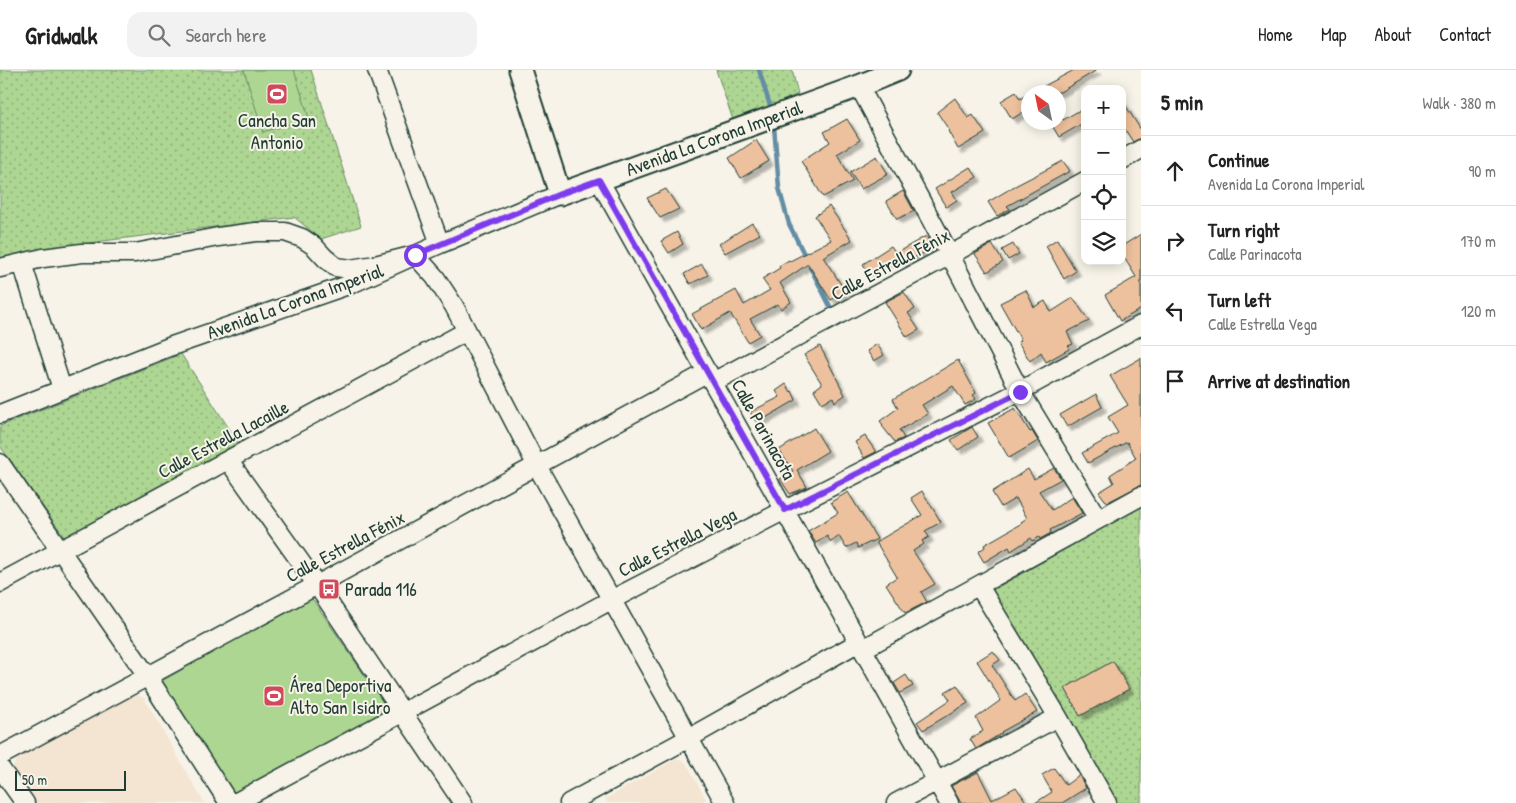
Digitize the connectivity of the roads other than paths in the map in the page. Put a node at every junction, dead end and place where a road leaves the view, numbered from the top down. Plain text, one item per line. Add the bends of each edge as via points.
1 (377, 70) edge
2 (520, 70) edge
3 (898, 70) edge
4 (859, 86) junction
5 (1141, 149) edge
6 (1126, 158) edge
7 (599, 180) junction
8 (1081, 183) edge
9 (560, 194) junction
10 (440, 244) junction
11 (415, 255) junction
12 (950, 256) junction
13 (22, 263) junction
14 (0, 268) edge
15 (1141, 325) edge
16 (467, 332) junction
17 (711, 377) junction
18 (62, 390) junction
19 (1020, 392) junction
20 (0, 414) edge
21 (228, 460) junction
22 (0, 464) edge
23 (537, 466) junction
24 (1141, 496) edge
25 (785, 510) junction
26 (1098, 519) junction
27 (62, 551) junction
28 (0, 583) edge
29 (317, 586) junction
30 (979, 586) junction
31 (611, 600) junction
32 (861, 645) junction
33 (148, 677) junction
34 (403, 712) junction
35 (1058, 717) junction
36 (689, 738) junction
37 (0, 756) edge
38 (0, 768) edge
39 (937, 782) junction
40 (25, 803) edge
41 (229, 803) edge
42 (235, 803) edge
43 (463, 803) edge
44 (569, 803) edge
45 (725, 803) edge
46 (896, 803) edge
47 (949, 803) edge
48 (1107, 803) edge

1 - 10 street
2 - 9 street
3 - 4 street, Avenida La Corona Imperial
4 - 7 street, Avenida La Corona Imperial
4 - 12 street
5 - 6 street
7 - 9 street, Avenida La Corona Imperial
7 - 17 street, Calle Parinacota
8 - 12 street, Calle Estrella Fénix
9 - 10 street, Avenida La Corona Imperial
10 - 11 street, Avenida La Corona Imperial
11 - 13 street via 350,269 336,268 302,238 285,232 266,232 135,253 82,253
11 - 16 street via 435,277
11 - 18 street, Avenida La Corona Imperial via 351,284 169,347
12 - 17 street, Calle Estrella Fénix
12 - 19 street
13 - 14 street
13 - 18 street
15 - 19 street, Calle Estrella Vega
16 - 21 street, Calle Estrella Lacaille
16 - 23 street
17 - 23 street, Calle Estrella Fénix
17 - 25 street, Calle Parinacota
18 - 20 street, Avenida La Corona Imperial
19 - 25 street, Calle Estrella Vega
19 - 26 street
21 - 27 street, Calle Estrella Lacaille
21 - 29 street
22 - 27 street
23 - 29 street, Calle Estrella Fénix
23 - 31 street
24 - 26 street
25 - 31 street, Calle Estrella Vega
25 - 32 street, Calle Parinacota
26 - 30 street
27 - 28 street, Calle Estrella Lacaille
27 - 33 street
29 - 33 street, Calle Estrella Fénix
29 - 34 street
30 - 32 street
30 - 35 street
31 - 34 street, Calle Estrella Vega
31 - 36 street
32 - 36 street
32 - 39 street, Calle Parinacota
33 - 37 street, Calle Estrella Fénix
33 - 41 street
34 - 42 street, Calle Estrella Vega
34 - 43 street
35 - 39 street
35 - 48 street
36 - 44 street
36 - 45 street
38 - 40 street
39 - 46 street
39 - 47 street, Calle Parinacota

